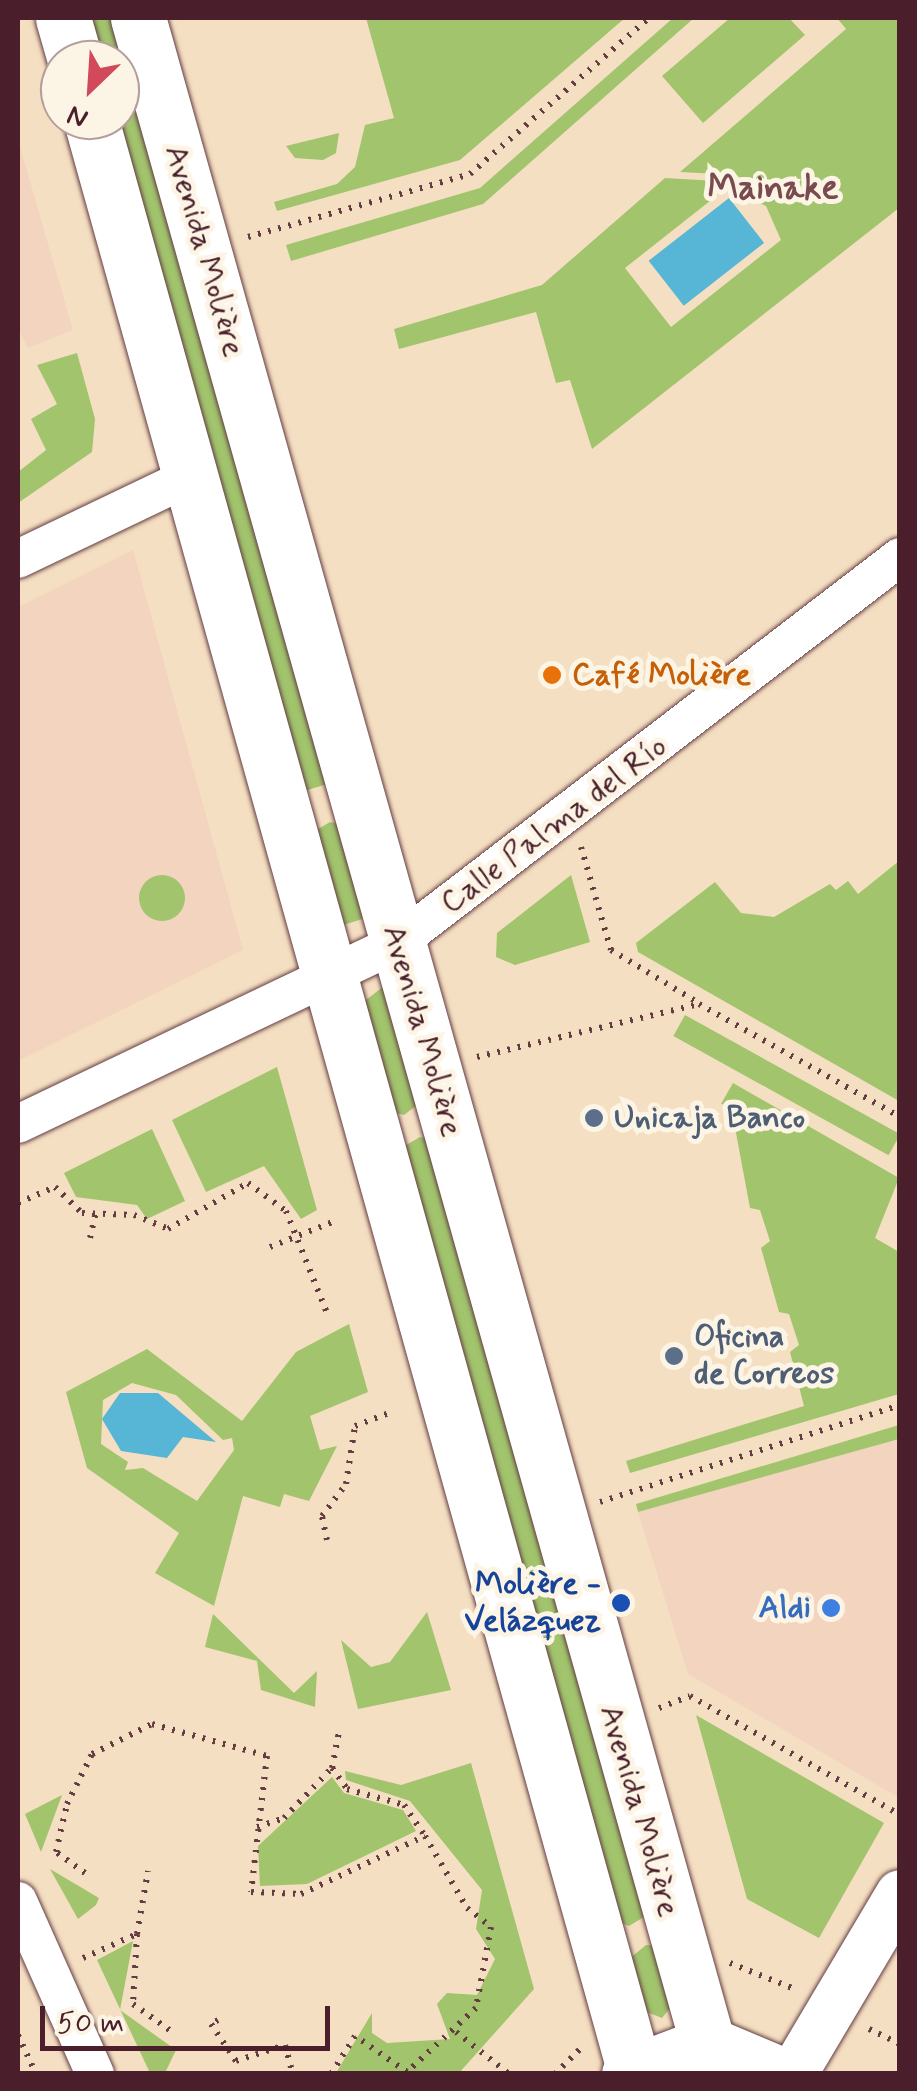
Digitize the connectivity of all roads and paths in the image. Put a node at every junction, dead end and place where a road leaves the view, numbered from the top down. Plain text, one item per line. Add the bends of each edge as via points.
1 (138, 18) edge
2 (649, 18) edge
3 (98, 140) edge
4 (204, 248) junction
5 (191, 476) junction
6 (900, 557) edge
7 (18, 560) edge
8 (571, 812) junction
9 (397, 943) junction
10 (324, 977) junction
11 (699, 1004) junction
12 (434, 1068) junction
13 (900, 1117) edge
14 (18, 1124) edge
15 (18, 1203) edge
16 (96, 1213) junction
17 (334, 1221) dead end
18 (289, 1235) junction
19 (90, 1238) dead end
20 (270, 1248) dead end
21 (328, 1318) dead end
22 (900, 1405) edge
23 (391, 1412) dead end
24 (556, 1516) junction
25 (327, 1540) dead end
26 (615, 1724) junction
27 (339, 1732) dead end
28 (332, 1768) junction
29 (900, 1815) edge
30 (257, 1828) junction
31 (426, 1836) junction
32 (148, 1871) dead end
33 (85, 1873) dead end
34 (900, 1894) edge
35 (18, 1900) edge
36 (137, 1934) junction
37 (84, 1958) dead end
38 (218, 2020) dead end
39 (456, 2032) junction
40 (174, 2034) dead end
41 (18, 2035) edge
42 (708, 2044) junction
43 (632, 2071) edge
44 (36, 2074) edge
45 (95, 2074) edge
46 (293, 2074) edge
47 (332, 2074) edge
48 (509, 2074) edge
49 (779, 2074) edge
50 (794, 2074) edge

1 - 4 main road, Avenida Molière
2 - 4 path via 470,174
3 - 5 main road
4 - 9 main road, Avenida Molière
5 - 7 street
5 - 10 main road
6 - 8 street, Calle Palma del Río
8 - 9 street, Calle Palma del Río
8 - 11 path via 611,950
9 - 10 street, Calle Palma del Río
9 - 12 main road, Avenida Molière
10 - 14 street, Calle Palma del Río
10 - 43 main road
11 - 12 path
11 - 13 path
12 - 24 main road, Avenida Molière
15 - 16 path via 56,1187
16 - 18 path via 168,1229 248,1183 286,1210
16 - 19 path
17 - 18 path
18 - 20 path
18 - 21 path
22 - 24 path
23 - 25 path via 355,1426 346,1484 322,1516
24 - 26 main road, Avenida Molière
26 - 29 path via 690,1696
26 - 42 main road, Avenida Molière
27 - 28 path
28 - 30 path via 284,1818
28 - 31 path via 347,1788 404,1805
30 - 31 path via 251,1892 302,1894
30 - 33 path via 267,1756 152,1724 92,1754 68,1804 56,1852
31 - 39 path via 467,1908 491,1927 476,2008
32 - 36 path
34 - 50 street
35 - 45 street
36 - 37 path
36 - 40 path via 133,2004
38 - 46 path via 211,2024 236,2062 285,2045
39 - 47 path via 407,2072 355,2036
39 - 48 path
41 - 44 path
42 - 43 main road
42 - 49 main road

